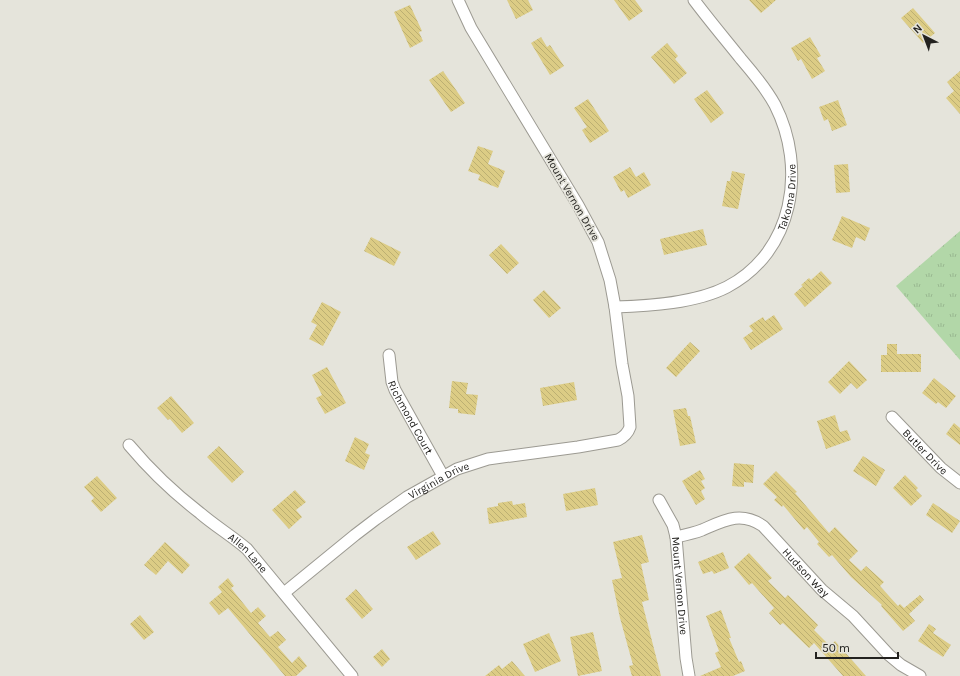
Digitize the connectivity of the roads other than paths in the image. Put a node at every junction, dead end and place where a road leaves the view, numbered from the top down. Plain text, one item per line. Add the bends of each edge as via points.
1 (458, 0) edge
2 (694, 0) edge
3 (615, 307) junction
4 (389, 355) dead end
5 (892, 417) dead end
6 (624, 437) joint
7 (129, 445) dead end
8 (443, 476) junction
9 (960, 483) edge
10 (660, 500) dead end
11 (676, 537) junction
12 (284, 593) junction
13 (352, 676) edge
14 (689, 676) edge
15 (920, 676) edge

1 - 3 street, Mount Vernon Drive via 471,28 587,220 605,261
2 - 3 street, Takoma Drive via 775,105 788,139 792,162 787,210 782,227 763,259 745,276 727,287 706,295 671,302
3 - 6 street, Mount Vernon Drive via 628,396 629,431
4 - 8 street, Richmond Court via 395,390
5 - 9 street, Butler Drive via 941,468
6 - 8 street, Virginia Drive via 578,447 488,459
7 - 12 street, Allen Lane via 176,494 241,544
8 - 12 street, Virginia Drive via 376,519
10 - 11 street, Mount Vernon Drive via 673,525
11 - 14 street, Mount Vernon Drive
11 - 15 street, Hudson Way via 689,535 724,520 735,518 757,522 764,526 822,590 853,616 889,655
12 - 13 street, Allen Lane

